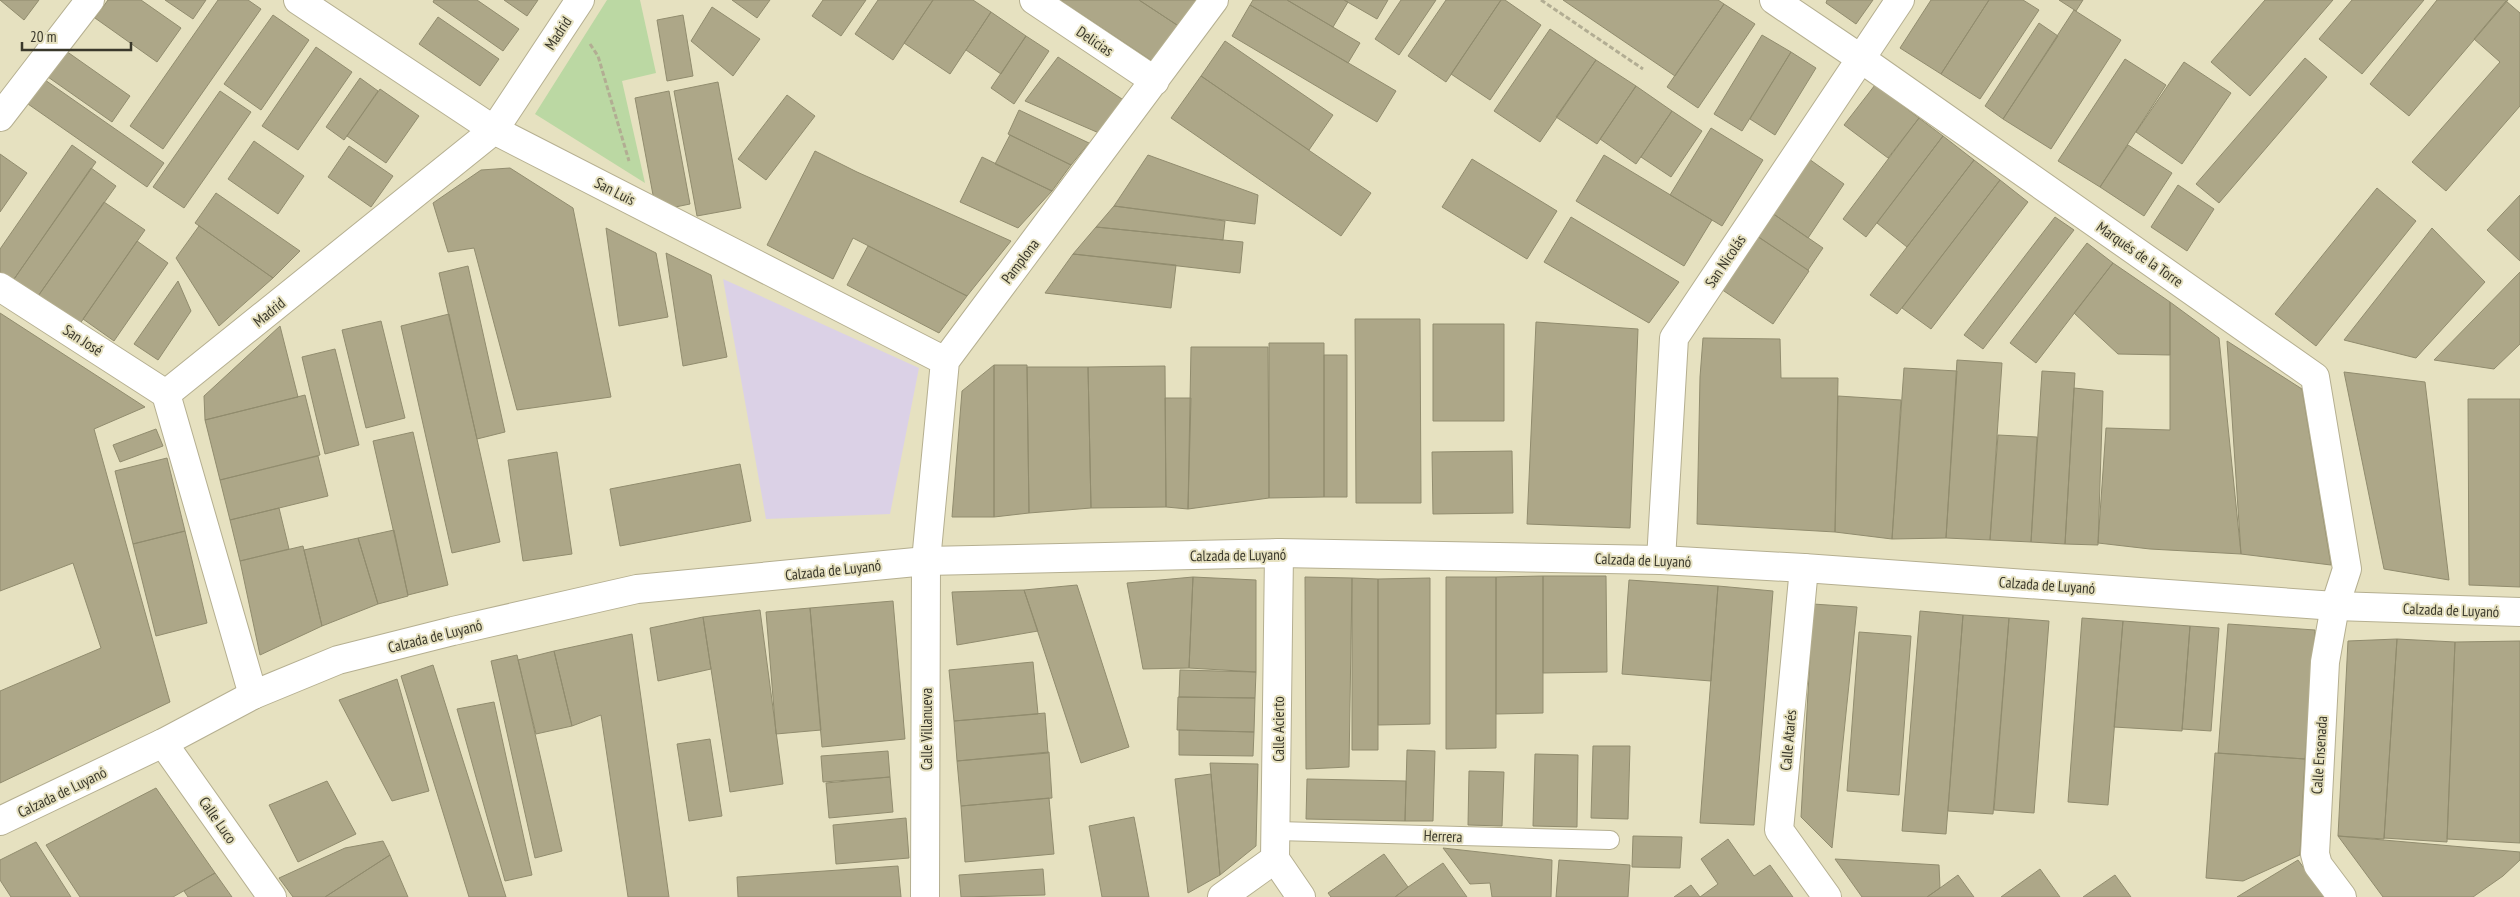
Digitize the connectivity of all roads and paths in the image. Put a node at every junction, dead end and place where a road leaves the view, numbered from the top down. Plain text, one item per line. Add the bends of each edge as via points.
1 (90, 0) edge
2 (298, 0) edge
3 (1034, 0) edge
4 (1214, 0) edge
5 (1541, 0) edge
6 (1774, 0) edge
7 (1900, 0) edge
8 (574, 8) edge
9 (1860, 58) junction
10 (1643, 69) dead end
11 (1155, 81) junction
12 (0, 116) edge
13 (494, 130) junction
14 (641, 205) junction
15 (0, 287) edge
16 (945, 361) junction
17 (166, 394) junction
18 (1279, 554) junction
19 (1661, 560) junction
20 (926, 561) junction
21 (1804, 568) junction
22 (2335, 606) junction
23 (2520, 612) edge
24 (253, 695) junction
25 (163, 743) junction
26 (0, 821) edge
27 (1277, 832) junction
28 (1610, 840) dead end
29 (1275, 859) junction
30 (272, 897) edge
31 (926, 897) edge
32 (1222, 897) edge
33 (1301, 897) edge
34 (1827, 897) edge
35 (2342, 897) edge

1 - 12 street
2 - 13 street, San Luis
3 - 11 street, Delicias
4 - 11 street, Pamplona
5 - 10 path
6 - 9 street, Marqués de la Torre
7 - 9 street, San Nicolás
8 - 13 street, Madrid
8 - 14 path via 598,56
9 - 19 street, San Nicolás via 1674,338
9 - 22 street, Marqués de la Torre via 2315,377 2346,569
11 - 16 street, Pamplona
13 - 14 street, San Luis
13 - 17 street, Madrid
14 - 16 street, San Luis
15 - 17 street, San José
16 - 20 street
17 - 24 street
18 - 19 street, Calzada de Luyanó
18 - 20 street, Calzada de Luyanó
18 - 27 street, Calle Acierto
19 - 21 street, Calzada de Luyanó
20 - 24 street, Calzada de Luyanó via 637,589 338,660
20 - 31 street, Calle Villanueva
21 - 22 street, Calzada de Luyanó
21 - 34 street, Calle Atarés via 1779,830
22 - 23 street, Calzada de Luyanó
22 - 35 street, Calle Ensenada via 2325,662 2314,842 2318,865
24 - 25 street, Calzada de Luyanó
25 - 26 street, Calzada de Luyanó
25 - 30 street, Calle Luco
27 - 28 lane, Herrera
27 - 29 street, Calle Acierto
29 - 32 street
29 - 33 street

